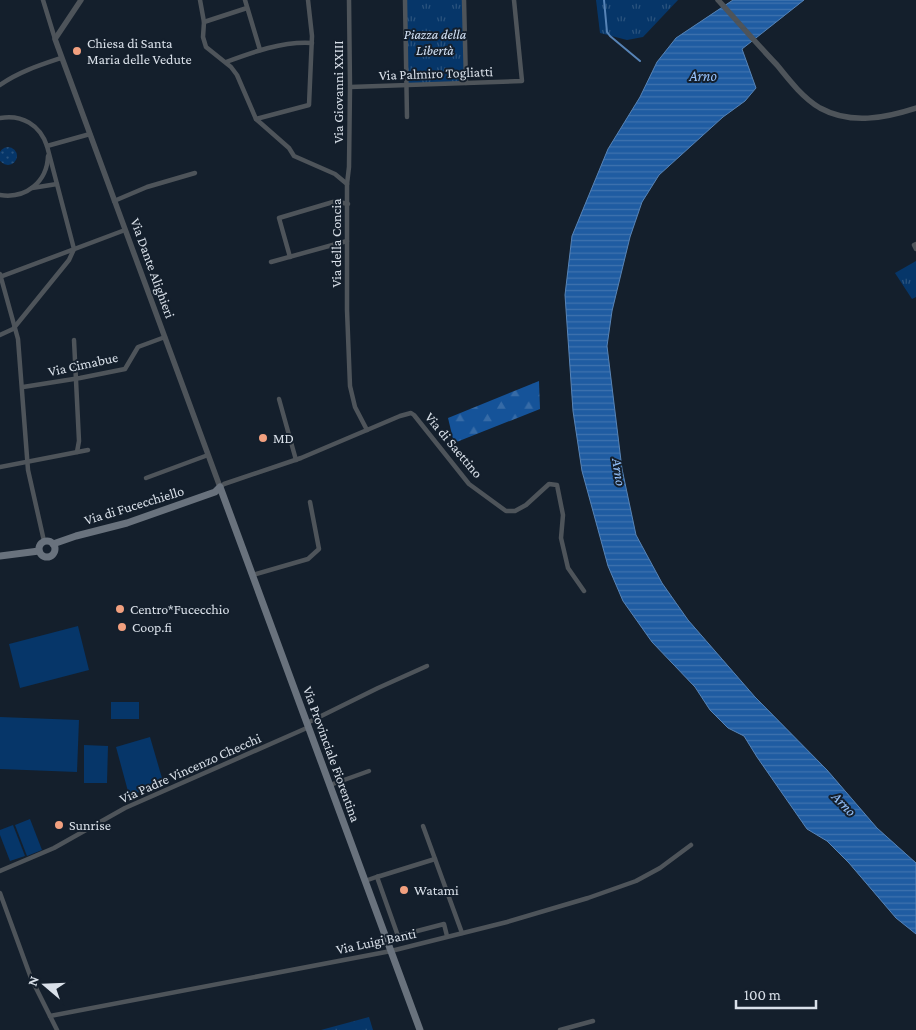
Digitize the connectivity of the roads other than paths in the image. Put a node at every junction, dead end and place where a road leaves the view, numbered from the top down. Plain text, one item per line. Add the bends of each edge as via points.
1 (44, 0) edge
2 (80, 0) edge
3 (200, 0) edge
4 (245, 0) edge
5 (308, 0) edge
6 (349, 0) edge
7 (405, 0) edge
8 (464, 0) edge
9 (514, 0) edge
10 (718, 0) edge
11 (247, 8) junction
12 (204, 22) junction
13 (55, 39) junction
14 (312, 43) junction
15 (260, 50) junction
16 (61, 58) junction
17 (226, 62) junction
18 (466, 83) junction
19 (0, 85) edge
20 (406, 85) junction
21 (350, 87) junction
22 (916, 108) edge
23 (0, 117) edge
24 (407, 117) dead end
25 (256, 119) junction
26 (90, 134) junction
27 (47, 146) junction
28 (195, 173) dead end
29 (57, 184) junction
30 (347, 184) junction
31 (32, 188) junction
32 (0, 196) edge
33 (114, 200) junction
34 (348, 204) junction
35 (125, 230) junction
36 (347, 242) junction
37 (916, 244) edge
38 (74, 249) junction
39 (916, 249) edge
40 (290, 257) junction
41 (271, 262) dead end
42 (0, 276) edge
43 (16, 325) junction
44 (0, 334) edge
45 (164, 337) junction
46 (74, 340) dead end
47 (76, 379) junction
48 (23, 387) junction
49 (279, 399) dead end
50 (367, 430) junction
51 (88, 450) dead end
52 (77, 452) junction
53 (208, 456) junction
54 (296, 460) junction
55 (28, 462) junction
56 (0, 467) edge
57 (146, 478) dead end
58 (220, 488) junction
59 (310, 502) dead end
60 (44, 541) junction
61 (53, 544) junction
62 (39, 551) junction
63 (0, 556) edge
64 (253, 575) junction
65 (584, 591) dead end
66 (427, 666) dead end
67 (308, 725) junction
68 (369, 771) dead end
69 (330, 785) junction
70 (422, 826) dead end
71 (691, 845) dead end
72 (436, 859) junction
73 (0, 871) edge
74 (377, 876) junction
75 (365, 881) junction
76 (0, 893) edge
77 (462, 932) junction
78 (447, 936) junction
79 (391, 951) junction
80 (50, 1016) junction
81 (593, 1021) dead end
82 (57, 1030) edge
83 (420, 1030) edge
84 (560, 1030) edge

1 - 13 street
2 - 13 street
3 - 12 street, Via della Concia
4 - 11 street
5 - 14 street
6 - 21 street, Via Giovanni XXIII
7 - 20 street
8 - 18 street
9 - 18 street, Via Palmiro Togliatti via 522,82
10 - 22 street via 795,86 820,108 847,118 893,115
11 - 12 street
11 - 15 street
12 - 17 street, Via della Concia via 206,47
13 - 16 street, Via Dante Alighieri
14 - 15 street
14 - 25 street via 309,105
15 - 17 street
16 - 19 street via 29,69
16 - 26 street, Via Dante Alighieri
17 - 25 street, Via della Concia via 237,75
18 - 20 street, Via Palmiro Togliatti
20 - 21 street, Via Palmiro Togliatti
20 - 24 street
21 - 30 street, Via Giovanni XXIII
23 - 27 street via 29,122
25 - 30 street, Via della Concia via 294,156 335,174
26 - 27 street
26 - 33 street, Via Dante Alighieri
27 - 29 street
27 - 31 street via 46,171
28 - 33 street
29 - 31 street
29 - 38 street
30 - 34 street, Via della Concia
31 - 32 street via 20,194
33 - 35 street, Via Dante Alighieri
34 - 36 street, Via della Concia
34 - 40 street via 333,202 279,218
35 - 38 street
35 - 45 street, Via Dante Alighieri
36 - 40 street
36 - 50 street, Via della Concia via 350,386
37 - 39 street
38 - 42 street
38 - 43 street via 70,260
40 - 41 street
42 - 43 street
43 - 44 street
43 - 48 street
45 - 47 street, Via Cimabue via 138,347 125,369
45 - 53 street, Via Dante Alighieri
46 - 47 street
47 - 48 street, Via Cimabue
47 - 52 street
48 - 55 street
49 - 54 street
50 - 54 street, Via di Saettino
50 - 65 street, Via di Saettino via 406,414 414,414 468,484 506,511 515,511 526,505 549,484 557,486 563,515 561,538 568,568
51 - 52 street
52 - 55 street
53 - 57 street
53 - 58 street, Via Dante Alighieri
54 - 58 street, Via di Saettino
55 - 56 street
55 - 60 street
58 - 61 main road, Via di Fucecchiello via 136,520
58 - 64 main road, Via Provinciale Fiorentina
59 - 64 street via 319,549 308,559
60 - 61 main road
60 - 62 main road
61 - 62 main road, Via di Fucecchiello via 51,556 43,556
62 - 63 main road, Via di Fucecchiello
64 - 67 main road, Via Provinciale Fiorentina
66 - 67 street, Via Padre Vincenzo Checchi
67 - 69 main road, Via Provinciale Fiorentina
67 - 73 street, Via Padre Vincenzo Checchi via 125,808 54,848
68 - 69 street
69 - 75 main road, Via Provinciale Fiorentina
70 - 72 street
71 - 77 street, Via Luigi Banti via 636,881 508,922
72 - 74 street
72 - 77 street
74 - 75 street
74 - 78 street via 398,936 444,924
75 - 79 main road, Via Provinciale Fiorentina
76 - 80 street
77 - 78 street, Via Luigi Banti
78 - 79 street, Via Luigi Banti
79 - 80 street, Via Luigi Banti
79 - 83 main road, Via Provinciale Fiorentina
80 - 82 street
81 - 84 street

